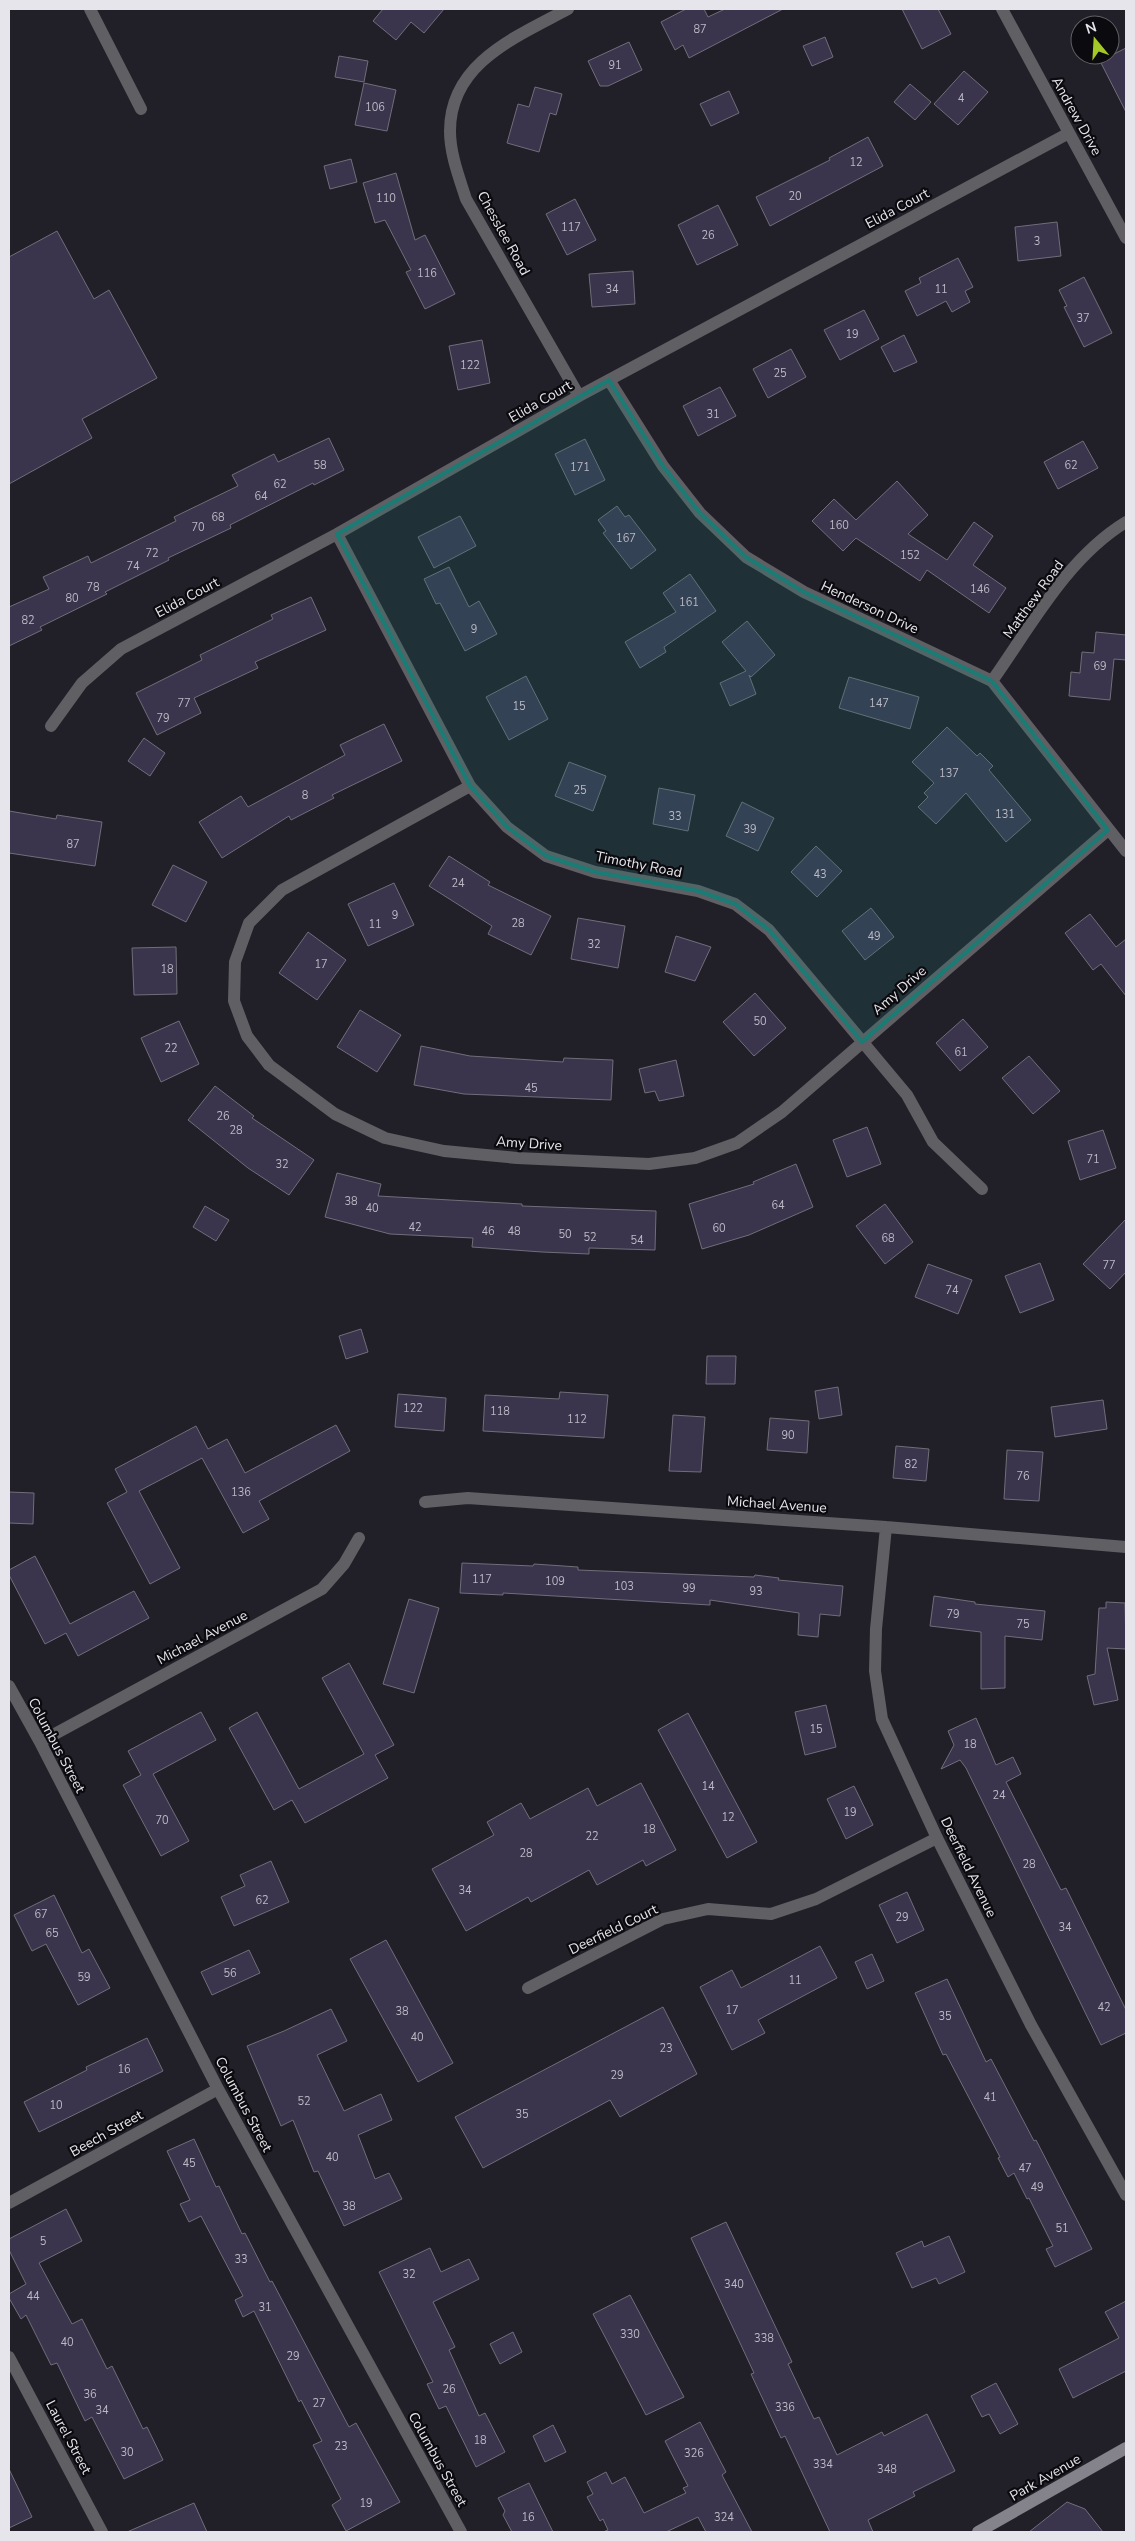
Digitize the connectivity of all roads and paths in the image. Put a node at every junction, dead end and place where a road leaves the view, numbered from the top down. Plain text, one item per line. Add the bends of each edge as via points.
1 (90, 9) edge
2 (568, 9) edge
3 (1002, 9) edge
4 (141, 109) dead end
5 (1069, 133) junction
6 (1126, 238) edge
7 (609, 380) junction
8 (579, 396) junction
9 (1126, 522) edge
10 (337, 534) junction
11 (992, 681) junction
12 (51, 726) dead end
13 (470, 786) junction
14 (1108, 830) junction
15 (1126, 851) edge
16 (862, 1042) junction
17 (982, 1189) dead end
18 (425, 1502) dead end
19 (886, 1526) junction
20 (359, 1538) dead end
21 (1126, 1547) edge
22 (9, 1686) edge
23 (40, 1742) junction
24 (938, 1838) junction
25 (528, 1988) dead end
26 (218, 2089) junction
27 (1126, 2196) edge
28 (9, 2203) edge
29 (9, 2357) edge
30 (1126, 2448) edge
31 (102, 2532) edge
32 (461, 2532) edge
33 (978, 2532) edge

1 - 4 street
2 - 8 street, Chesslee Road via 510,40 475,65 455,96 450,131 455,166 466,198
3 - 5 street, Andrew Drive
5 - 6 street, Andrew Drive
5 - 7 street, Elida Court
7 - 8 street, Elida Court
7 - 11 street, Henderson Drive via 670,474 700,513 746,557 804,592
8 - 10 street, Elida Court
9 - 11 street, Matthew Road via 1112,530 1070,572
10 - 12 street, Elida Court via 121,649 82,683
10 - 13 street, Timothy Road
11 - 14 street, Henderson Drive
13 - 16 street, Timothy Road via 507,827 546,856 595,872 698,891 735,904 769,930
13 - 16 street, Amy Drive via 282,890 249,923 235,962 234,1000 247,1036 269,1065 334,1114 385,1138 444,1151 649,1164 695,1158 737,1143 782,1112
14 - 15 street, Henderson Drive
14 - 16 street, Amy Drive
16 - 17 street, Timothy Road via 907,1095 933,1142
18 - 19 street, Michael Avenue via 468,1498
19 - 21 street, Michael Avenue
19 - 24 street, Deerfield Avenue via 875,1671 882,1719
20 - 23 street, Michael Avenue via 344,1564 322,1588
22 - 23 street, Columbus Street
23 - 26 street, Columbus Street
24 - 25 street, Deerfield Court via 816,1899 771,1914 708,1909 664,1919
24 - 27 street, Deerfield Avenue via 1031,2025
26 - 28 street, Beech Street
26 - 32 street, Columbus Street
29 - 31 street, Laurel Street
30 - 33 street, Park Avenue

